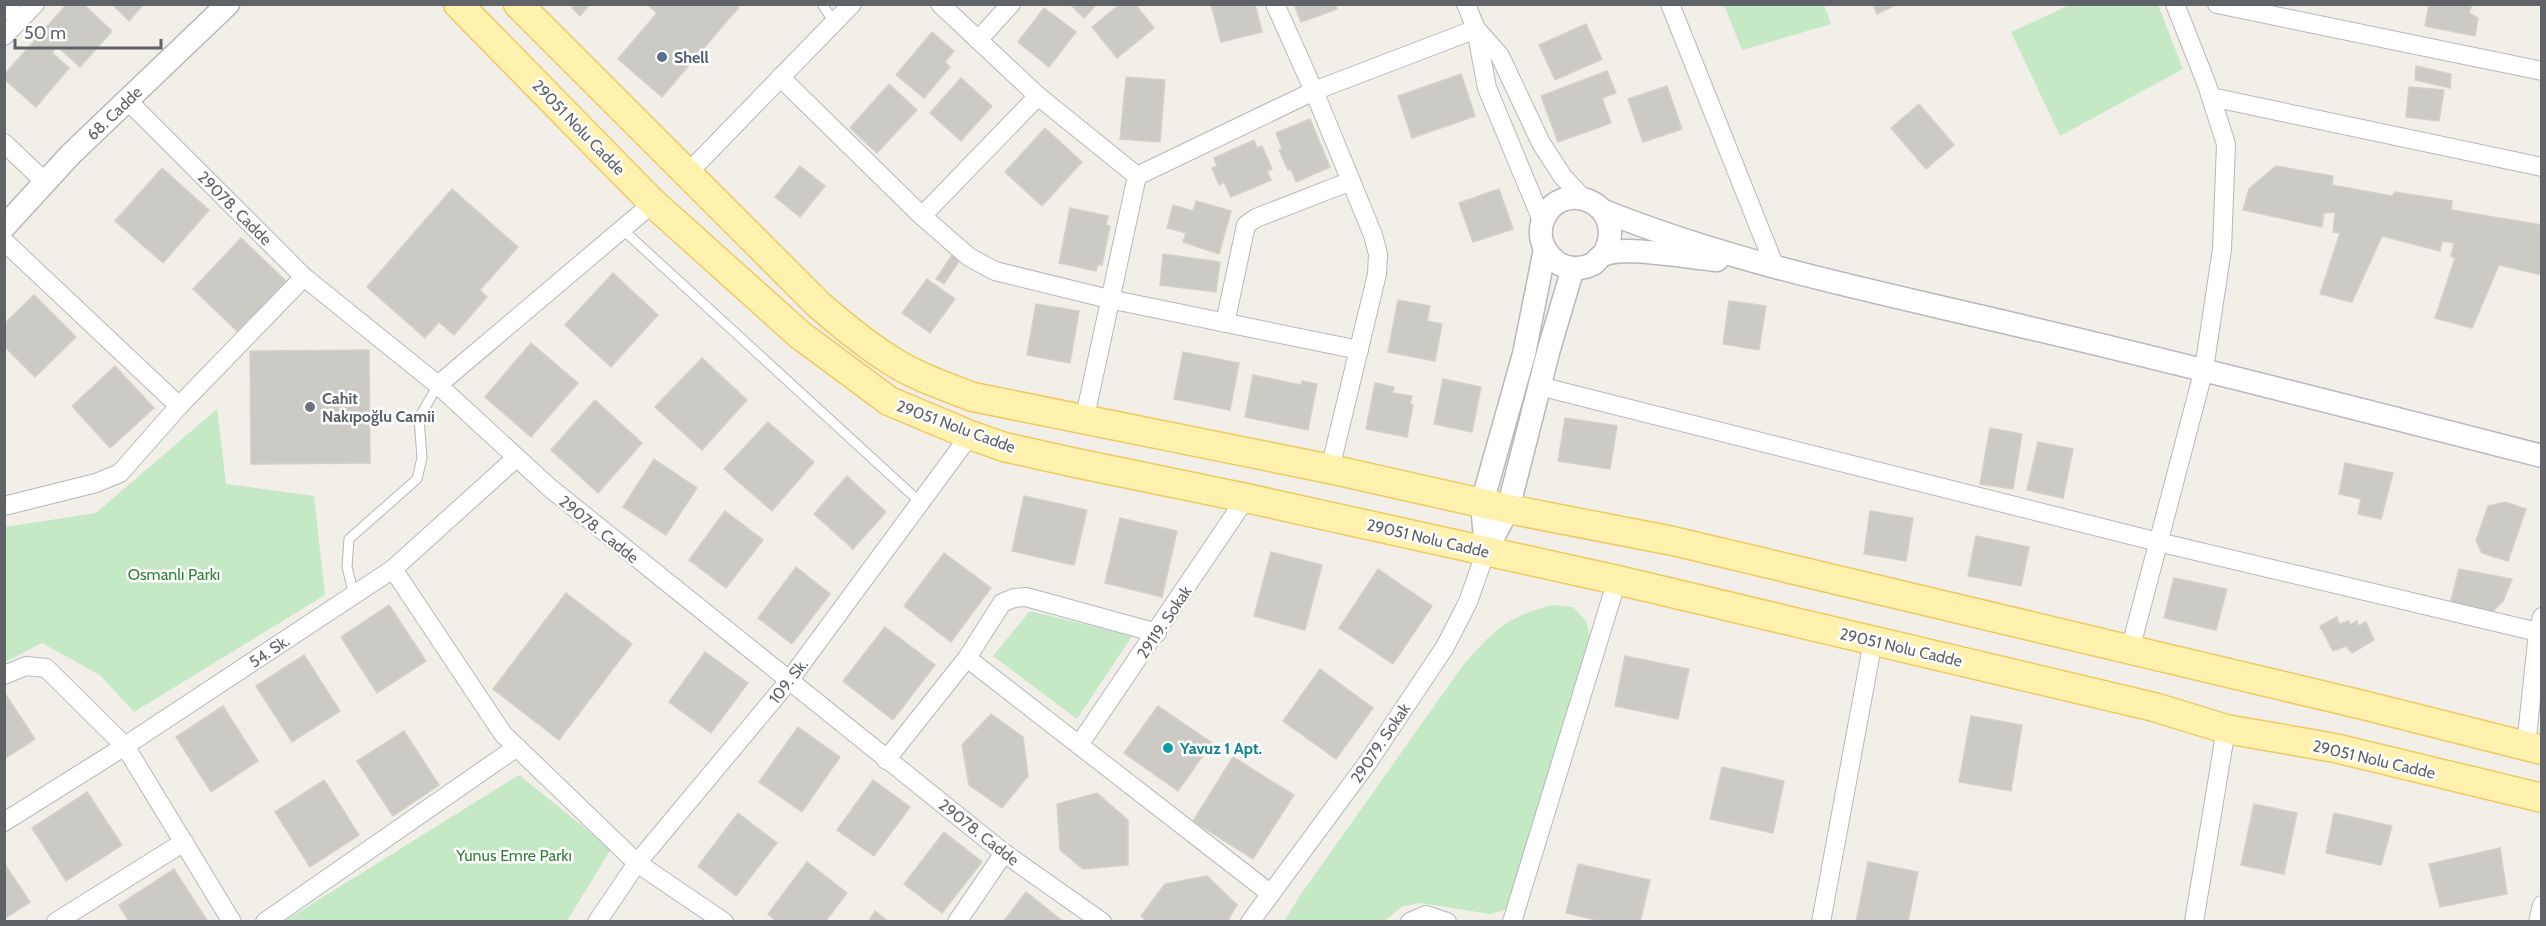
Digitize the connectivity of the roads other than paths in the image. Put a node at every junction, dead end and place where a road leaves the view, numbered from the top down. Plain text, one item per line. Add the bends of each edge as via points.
1 (35, 4) edge
2 (458, 4) edge
3 (518, 4) edge
4 (822, 4) edge
5 (852, 4) edge
6 (940, 4) edge
7 (1011, 4) edge
8 (1275, 4) edge
9 (1466, 4) edge
10 (1670, 4) edge
11 (2175, 4) edge
12 (2217, 4) edge
13 (4, 6) edge
14 (218, 8) edge
15 (20, 19) junction
16 (834, 22) junction
17 (1476, 28) junction
18 (4, 36) edge
19 (978, 40) junction
20 (2541, 71) edge
21 (780, 77) junction
22 (1314, 91) junction
23 (1038, 96) junction
24 (2211, 97) junction
25 (127, 100) junction
26 (4, 143) edge
27 (2541, 167) edge
28 (687, 174) junction
29 (1137, 176) junction
30 (1351, 181) junction
31 (45, 182) junction
32 (1584, 199) junction
33 (653, 203) junction
34 (1604, 211) junction
35 (922, 216) junction
36 (1543, 223) junction
37 (4, 227) edge
38 (622, 229) junction
39 (4, 241) edge
40 (1545, 249) junction
41 (1604, 255) junction
42 (1775, 267) junction
43 (1573, 268) junction
44 (304, 277) junction
45 (1109, 299) junction
46 (1225, 323) junction
47 (1359, 350) junction
48 (2204, 369) junction
49 (438, 385) junction
50 (1539, 386) junction
51 (179, 406) junction
52 (1084, 421) junction
53 (970, 435) junction
54 (2541, 456) edge
55 (516, 458) junction
56 (1330, 469) junction
57 (1246, 498) junction
58 (921, 503) junction
59 (4, 506) edge
60 (1495, 506) junction
61 (2158, 542) junction
62 (1486, 551) junction
63 (393, 569) junction
64 (1617, 580) junction
65 (354, 595) junction
66 (2540, 628) edge
67 (1157, 633) junction
68 (1874, 641) junction
69 (2130, 650) junction
70 (967, 658) junction
71 (4, 675) edge
72 (788, 682) junction
73 (2226, 729) junction
74 (1079, 745) junction
75 (125, 746) junction
76 (516, 747) junction
77 (2534, 748) edge
78 (886, 760) junction
79 (2541, 798) edge
80 (4, 822) edge
81 (184, 843) junction
82 (1004, 853) junction
83 (637, 863) junction
84 (1271, 894) junction
85 (2541, 905) edge
86 (56, 921) edge
87 (232, 921) edge
88 (265, 921) edge
89 (597, 921) edge
90 (724, 921) edge
91 (957, 921) edge
92 (1102, 921) edge
93 (1250, 921) edge
94 (1410, 921) edge
95 (1447, 921) edge
96 (1512, 921) edge
97 (1821, 921) edge
98 (2194, 921) edge
99 (2538, 921) edge

1 - 15 street
2 - 33 main road, 29051 Nolu Cadde
3 - 28 main road, 29051 Nolu Cadde
4 - 16 lane
5 - 16 street
6 - 19 street
7 - 19 street
8 - 22 street
9 - 17 street
10 - 42 street
11 - 24 street
12 - 20 street
13 - 15 street
14 - 25 street, 68. Cadde
15 - 18 street
16 - 21 street
17 - 22 street
17 - 32 street via 1500,56 1541,143 1563,177
17 - 36 street via 1487,88
19 - 23 street
21 - 28 street
21 - 35 street
22 - 29 street
22 - 30 street
23 - 29 street
23 - 35 street
24 - 27 street
24 - 48 street via 2226,144 2222,249
25 - 31 street, 68. Cadde
25 - 44 street, 29078. Cadde
26 - 31 street
28 - 52 main road, 29051 Nolu Cadde via 819,306 893,362 973,397
29 - 45 street
30 - 46 street via 1246,225
30 - 47 street via 1377,254 1377,274
31 - 37 street, 68. Cadde
32 - 34 street
32 - 36 street via 1562,200 1552,207
33 - 38 street
33 - 53 main road, 29051 Nolu Cadde via 800,335 889,401
34 - 41 street via 1611,233
34 - 42 street
35 - 45 street via 969,257 995,271
36 - 40 street via 1541,238
38 - 49 street
38 - 58 lane
39 - 51 street
40 - 43 street via 1552,259
40 - 60 street
41 - 42 street via 1628,251
41 - 43 street via 1584,267
42 - 48 street
43 - 50 street
44 - 49 street, 29078. Cadde
44 - 51 street
45 - 46 street
45 - 52 street
46 - 47 street
47 - 56 street
48 - 54 street
48 - 61 street
49 - 55 street, 29078. Cadde
49 - 65 lane via 419,418 422,458 417,479 349,539 348,567
50 - 60 street
50 - 61 street
51 - 59 street via 120,473 96,483
52 - 56 main road, 29051 Nolu Cadde
53 - 57 main road, 29051 Nolu Cadde via 1004,447
53 - 58 street, 109. Sk.
55 - 63 street, 54. Sk.
55 - 72 street, 29078. Cadde
56 - 60 main road, 29051 Nolu Cadde
57 - 62 main road, 29051 Nolu Cadde
57 - 67 street, 29119. Sokak
58 - 72 street, 109. Sk.
60 - 62 street
60 - 69 main road, 29051 Nolu Cadde via 1673,541
61 - 66 street
61 - 69 street
62 - 64 main road, 29051 Nolu Cadde
62 - 84 street, 29079. Sokak via 1468,602 1445,647 1368,762
63 - 65 street, 54. Sk.
63 - 76 street via 503,734
64 - 68 main road, 29051 Nolu Cadde
64 - 96 street
65 - 75 street, 54. Sk.
66 - 77 street
67 - 70 street via 1026,597 1014,598 1002,603
67 - 74 street, 29119. Sokak
68 - 73 main road, 29051 Nolu Cadde
68 - 97 street
69 - 77 main road, 29051 Nolu Cadde
70 - 74 street
70 - 78 street
71 - 75 street via 26,666 46,668
72 - 78 street, 29078. Cadde
72 - 83 street, 109. Sk.
73 - 79 main road, 29051 Nolu Cadde via 2335,748
73 - 98 street
74 - 84 street
75 - 80 street, 54. Sk.
75 - 81 street
76 - 83 street
76 - 88 street
78 - 82 street, 29078. Cadde
81 - 86 street
81 - 87 street
82 - 91 street
82 - 92 street, 29078. Cadde
83 - 89 street, 109. Sk.
83 - 90 street
84 - 93 street, 29079. Sokak
85 - 99 street
94 - 95 street via 1426,915

